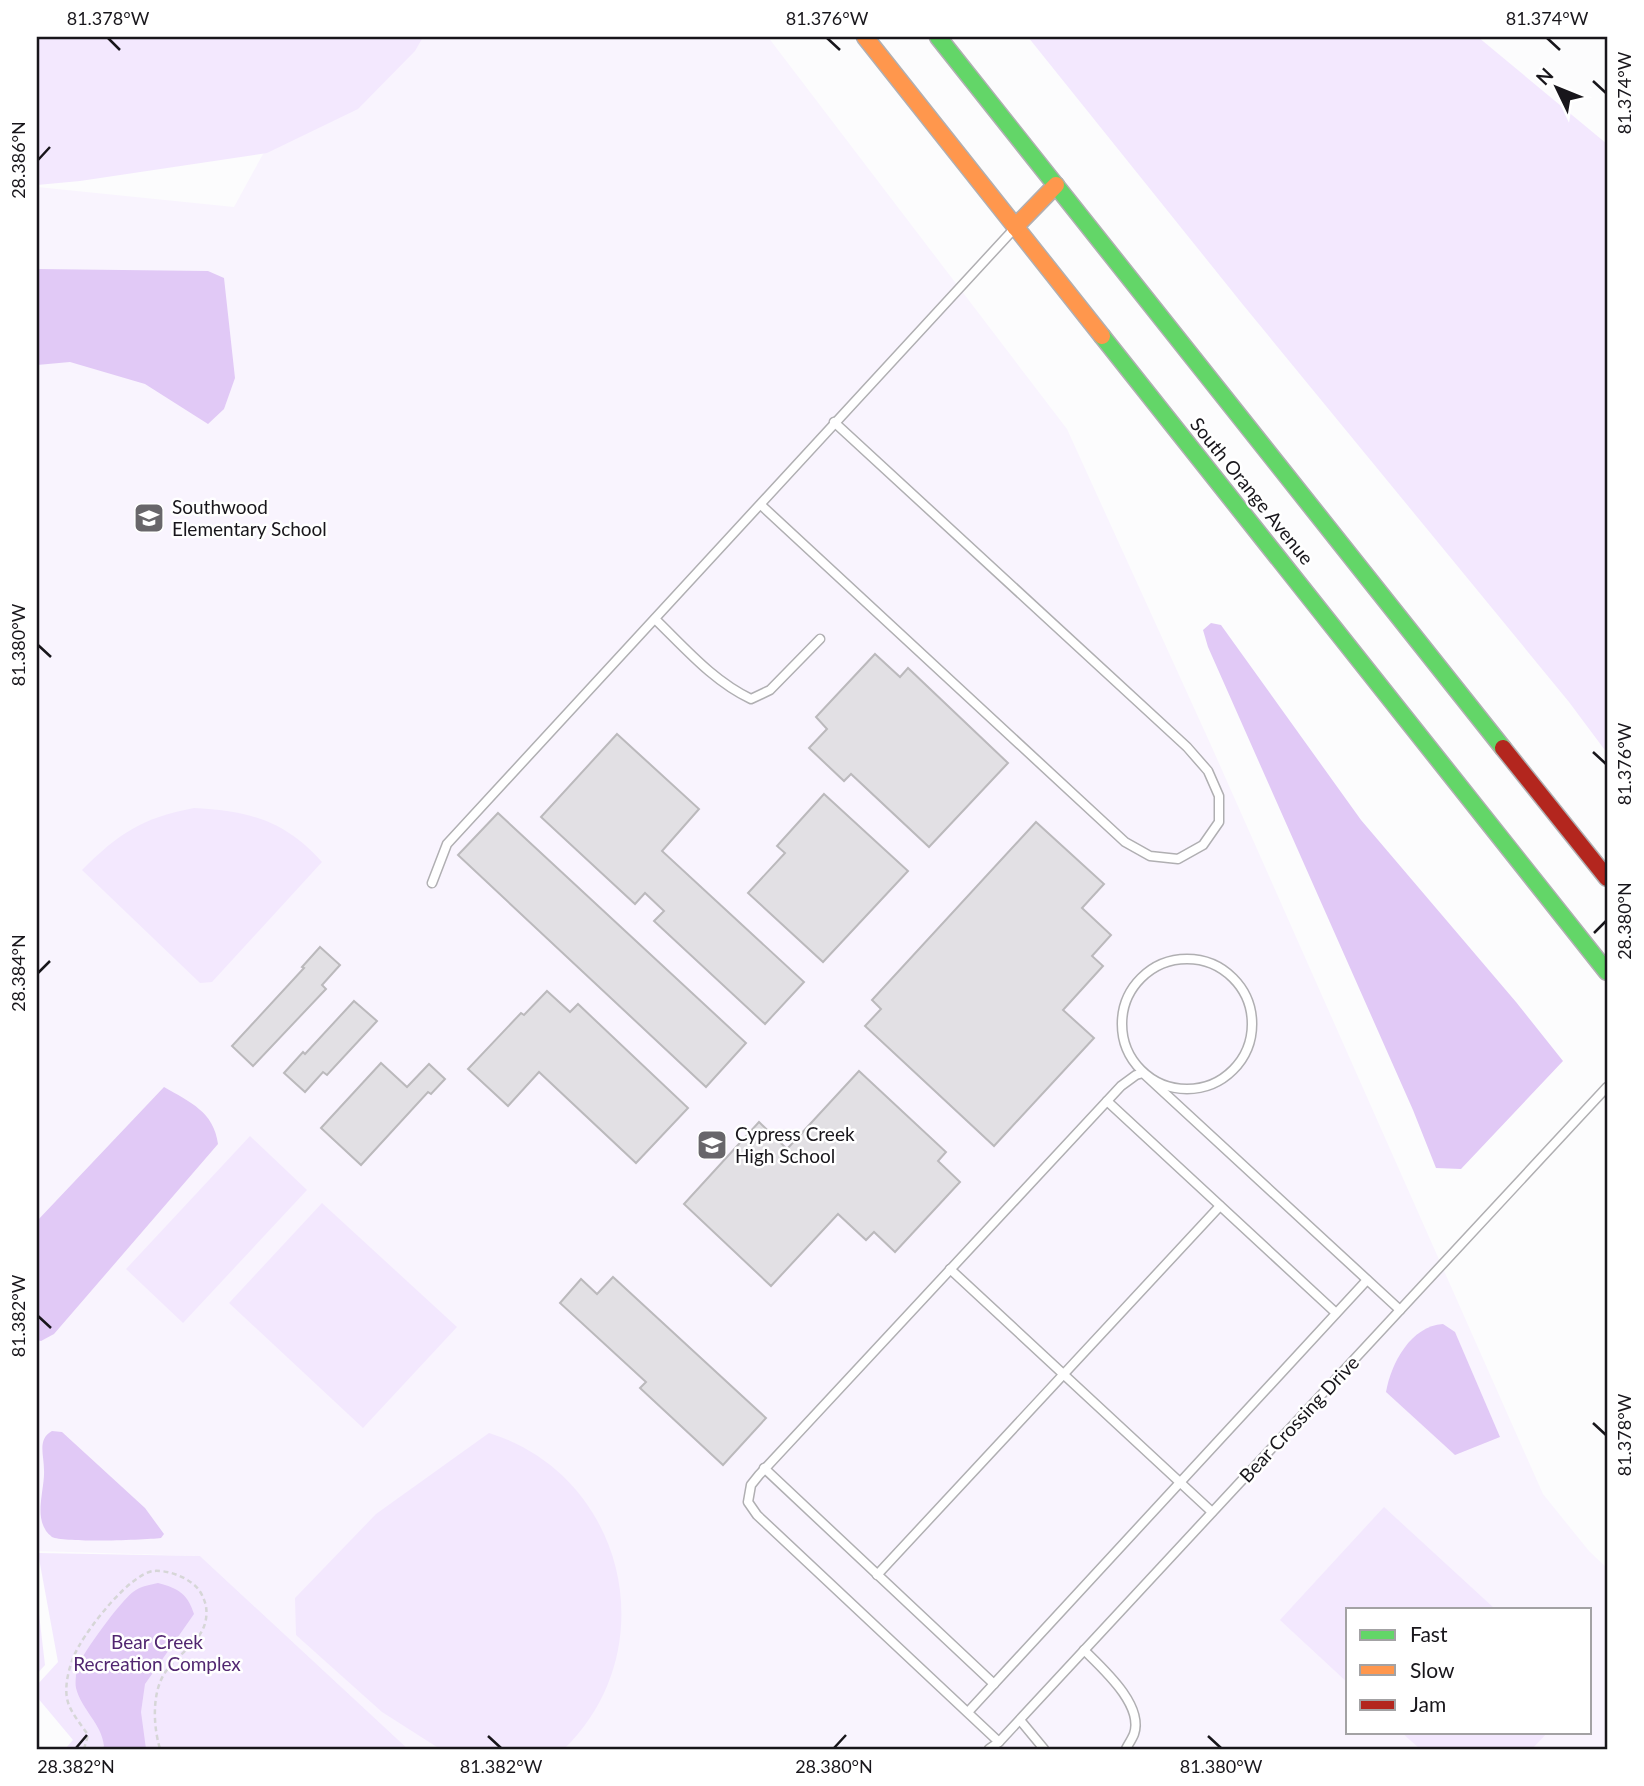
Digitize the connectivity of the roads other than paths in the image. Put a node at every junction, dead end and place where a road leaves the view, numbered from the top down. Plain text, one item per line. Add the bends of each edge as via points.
1 (864, 37) edge
2 (938, 37) edge
3 (1056, 186) junction
4 (1015, 227) junction
5 (834, 422) junction
6 (761, 505) junction
7 (655, 619) junction
8 (820, 639) dead end
9 (1607, 878) edge
10 (432, 883) dead end
11 (1607, 972) edge
12 (1143, 1073) junction
13 (1607, 1087) edge
14 (1107, 1101) junction
15 (1220, 1206) junction
16 (950, 1269) junction
17 (1367, 1280) junction
18 (1400, 1310) junction
19 (1336, 1313) junction
20 (1063, 1374) junction
21 (764, 1468) junction
22 (1180, 1482) junction
23 (1212, 1513) junction
24 (877, 1575) junction
25 (1084, 1650) junction
26 (993, 1684) junction
27 (968, 1712) junction
28 (1020, 1720) junction
29 (999, 1741) junction
30 (989, 1749) edge
31 (1044, 1749) edge
32 (1126, 1749) edge

1 - 4 main road, South Orange Avenue
2 - 3 main road, South Orange Avenue
3 - 4 main road
3 - 9 main road, South Orange Avenue
4 - 5 lane
4 - 11 main road, South Orange Avenue
5 - 6 lane
5 - 6 lane via 1209,771 1219,796 1219,822 1203,845 1178,859 1150,856 1125,842
6 - 7 lane
7 - 8 lane via 713,675 751,699 770,690
7 - 10 lane via 447,844
12 - 12 lane via 1176,1089 1195,1089 1217,1083 1234,1069 1247,1051 1251,1007 1226,971 1206,961 1185,959 1163,963 1133,986 1125,1003 1123,1041
12 - 14 lane via 1129,1079
12 - 17 lane
13 - 18 lane, Bear Crossing Drive
14 - 15 lane
14 - 16 lane
15 - 19 lane
15 - 20 lane
16 - 20 lane
16 - 21 lane
17 - 18 lane
17 - 19 lane
18 - 23 lane, Bear Crossing Drive
19 - 22 lane
20 - 22 lane
20 - 24 lane
21 - 24 lane
21 - 27 lane via 748,1492 751,1509
22 - 23 lane
22 - 26 lane
23 - 25 lane, Bear Crossing Drive
24 - 26 lane
25 - 28 lane, Bear Crossing Drive
25 - 32 lane via 1125,1696 1135,1715 1135,1733
26 - 27 lane
27 - 29 lane
28 - 29 lane, Bear Crossing Drive
28 - 31 lane
29 - 30 lane, Bear Crossing Drive

